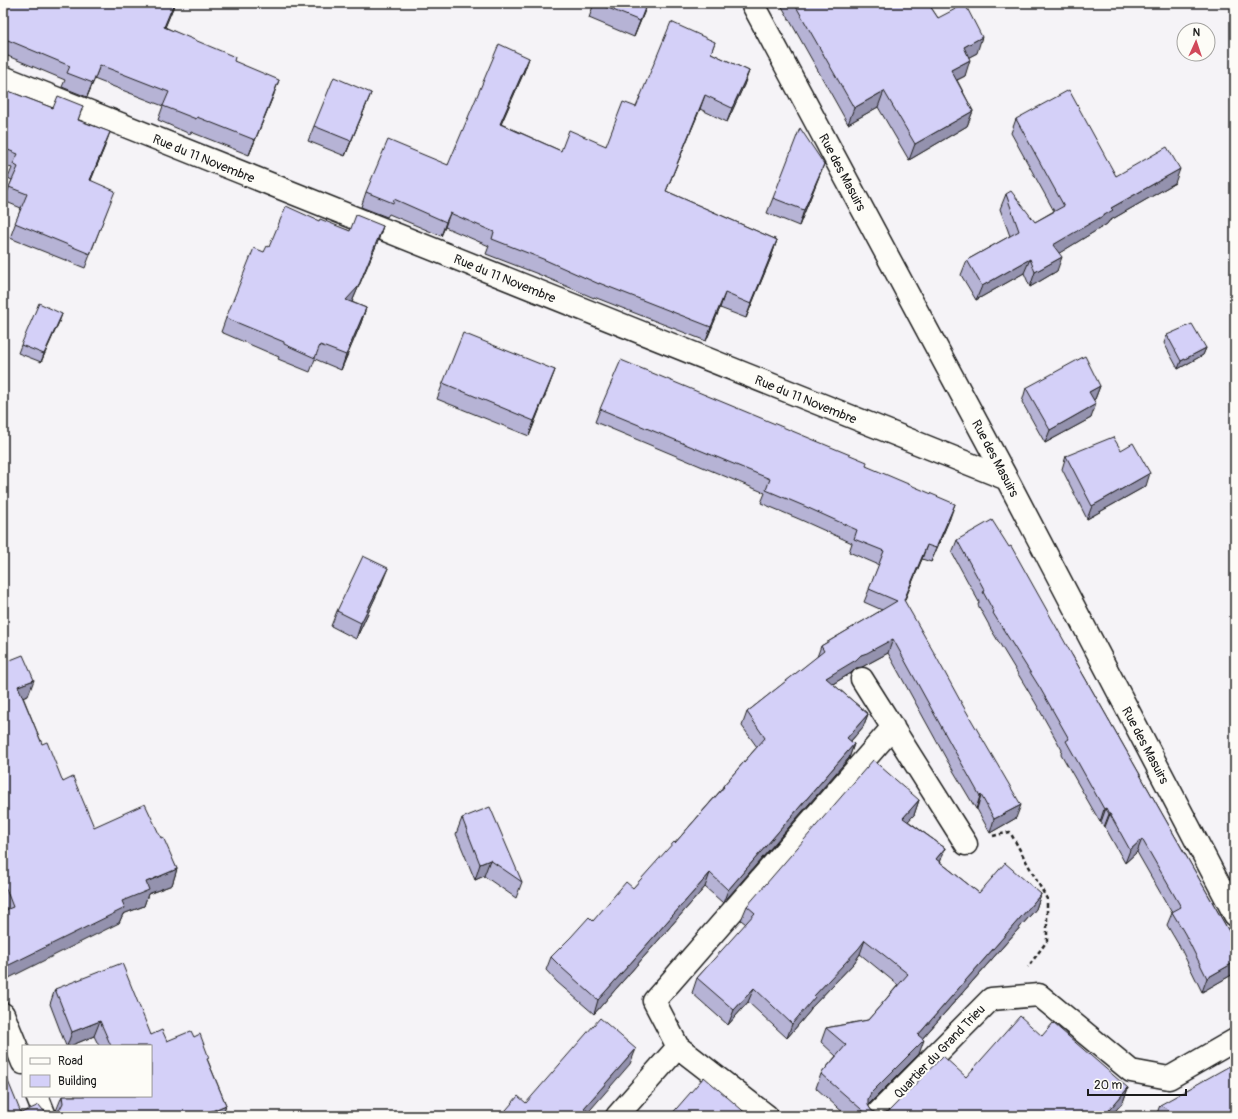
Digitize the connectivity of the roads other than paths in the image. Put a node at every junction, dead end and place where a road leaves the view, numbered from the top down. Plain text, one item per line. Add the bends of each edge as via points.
1 (752, 3) edge
2 (3, 77) edge
3 (1007, 479) junction
4 (862, 679) dead end
5 (893, 727) junction
6 (966, 844) road end
7 (1235, 915) edge
8 (3, 1014) edge
9 (1235, 1040) edge
10 (678, 1047) junction
11 (22, 1061) edge
12 (37, 1097) edge
13 (45, 1116) edge
14 (617, 1116) edge
15 (767, 1116) edge
16 (875, 1116) edge

1 - 3 street, Rue des Masuirs
2 - 3 street, Rue du 11 Novembre
3 - 7 street, Rue des Masuirs
4 - 5 street
5 - 6 street
5 - 10 street via 654,1001
8 - 11 street
9 - 16 street, Quartier du Grand Trieu via 1169,1078 1131,1071 1039,995 991,998
10 - 14 street
10 - 15 street
12 - 13 street

